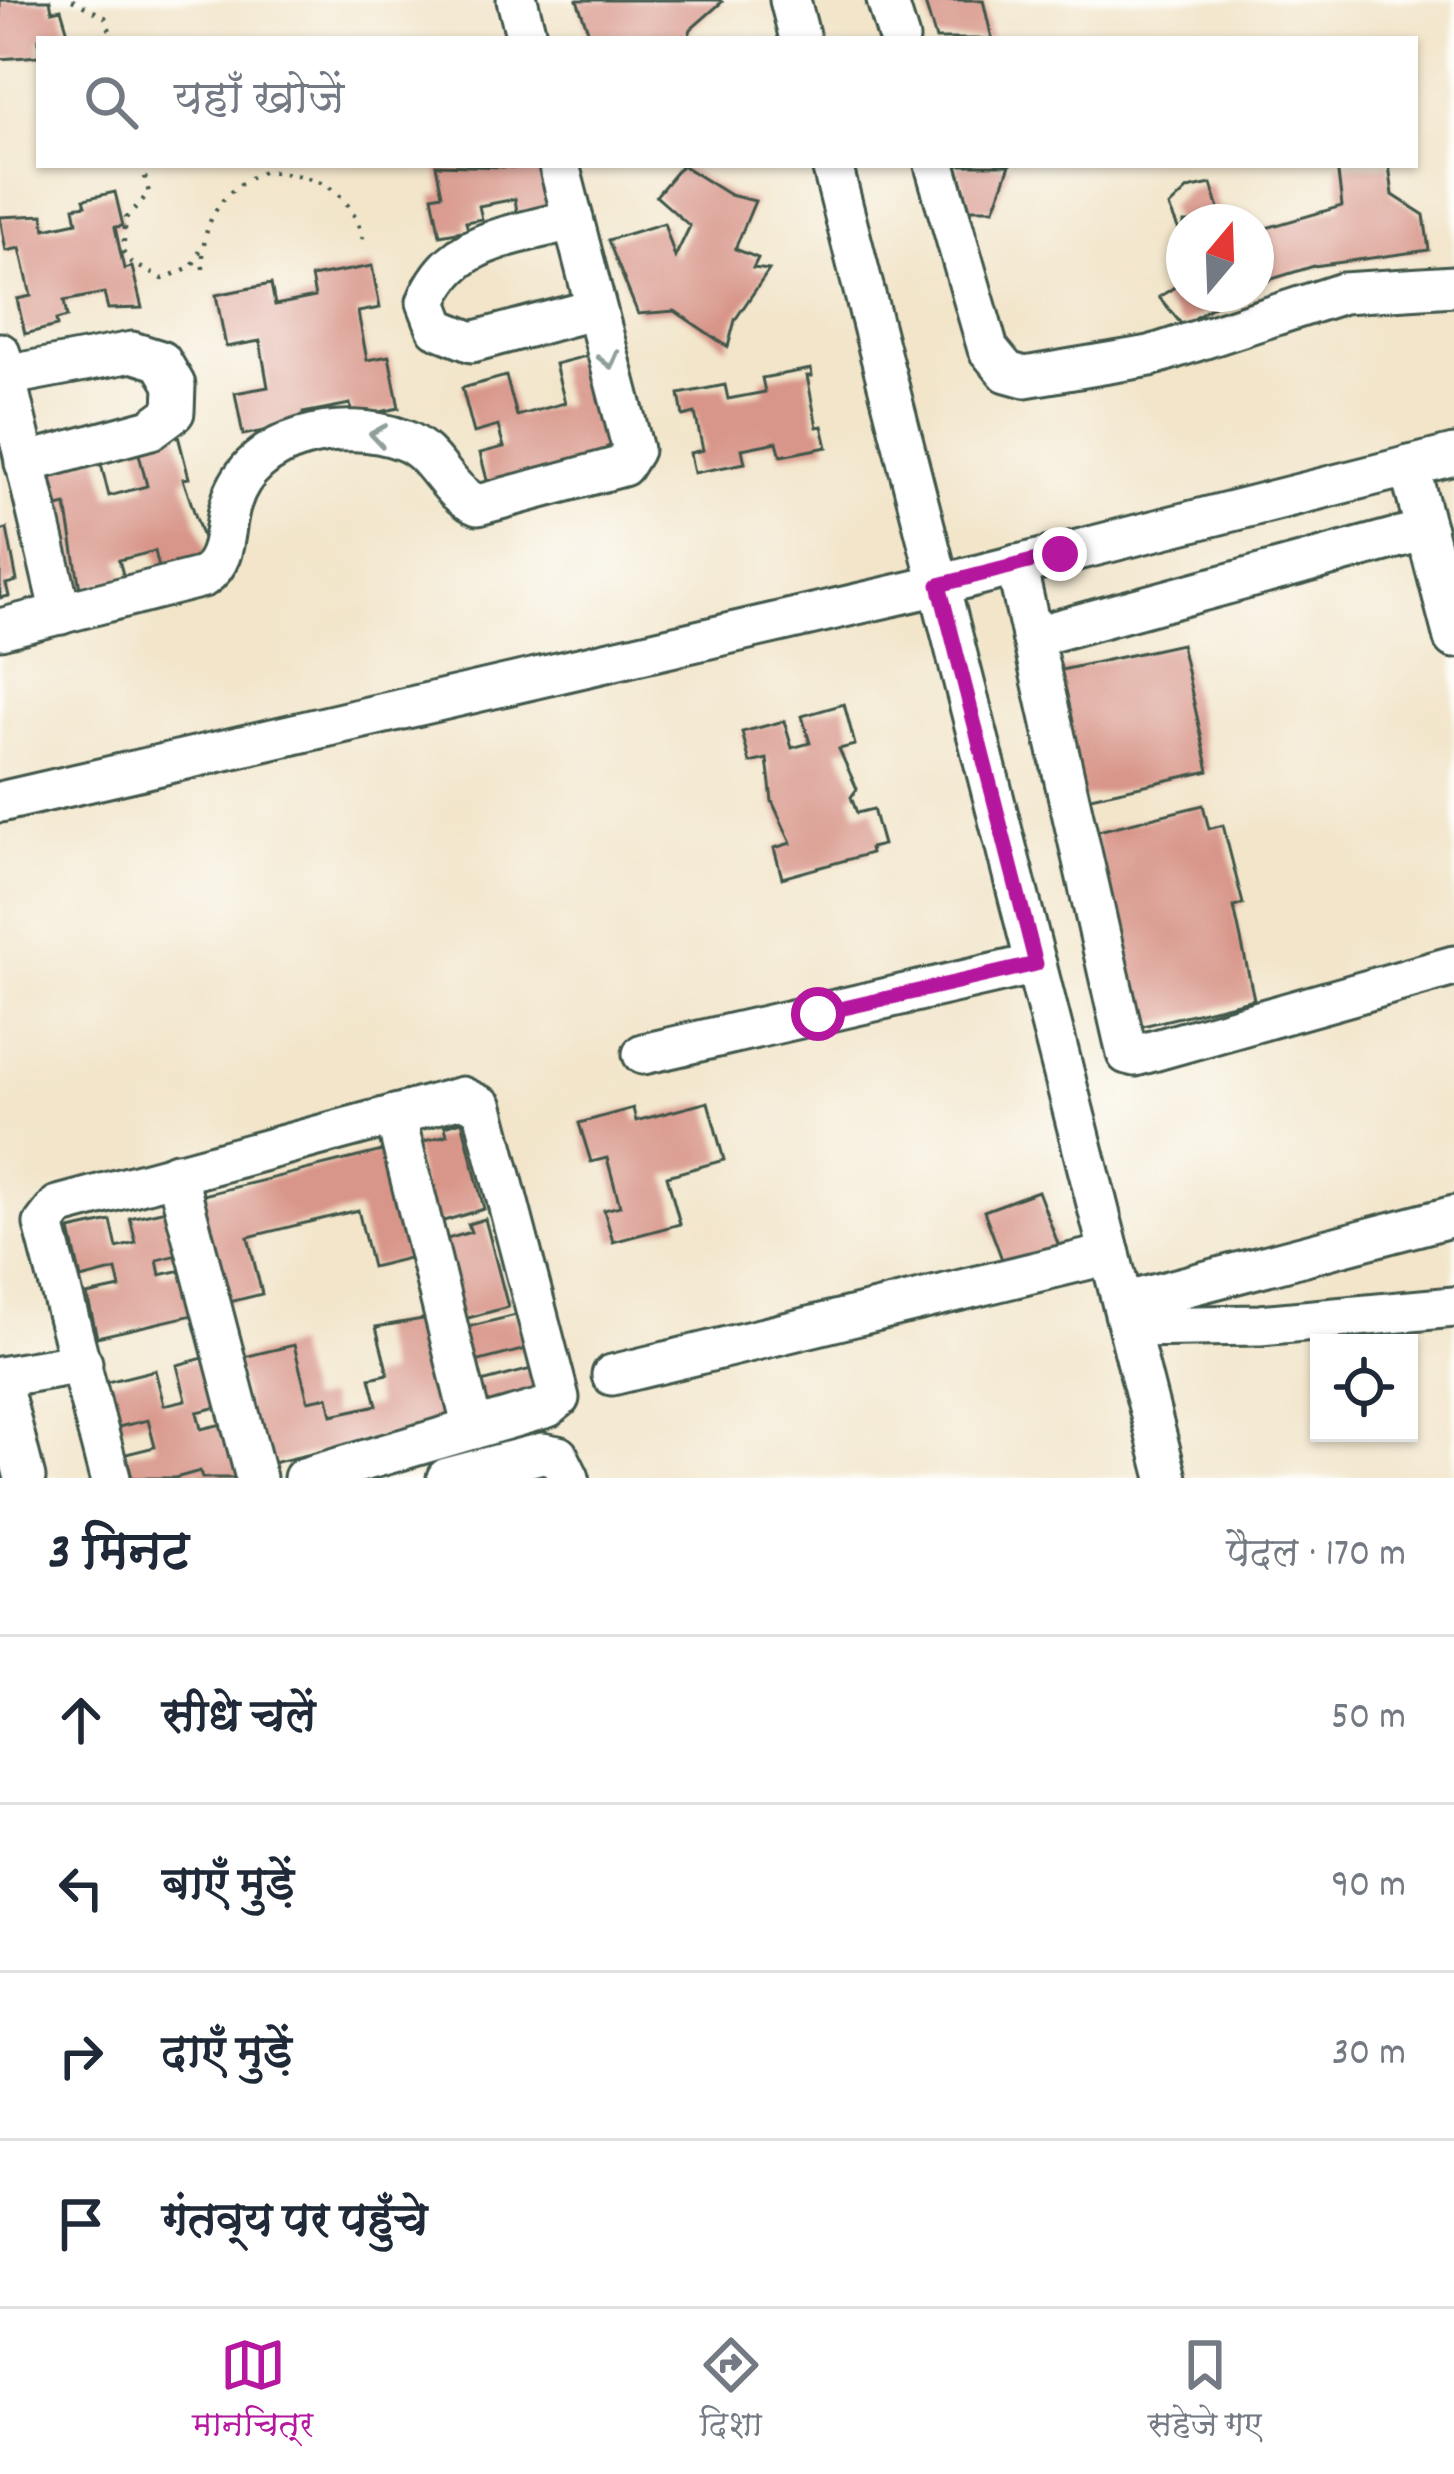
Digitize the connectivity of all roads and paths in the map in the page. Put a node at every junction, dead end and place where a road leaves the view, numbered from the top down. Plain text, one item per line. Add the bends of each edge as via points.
1 (72, 0) edge
2 (517, 0) edge
3 (790, 0) edge
4 (887, 0) edge
5 (112, 36) edge
6 (526, 36) edge
7 (799, 36) edge
8 (898, 36) edge
9 (143, 168) edge
10 (560, 168) edge
11 (833, 168) edge
12 (936, 168) edge
13 (573, 219) junction
14 (202, 246) junction
15 (365, 247) dead end
16 (203, 269) dead end
17 (1454, 286) edge
18 (596, 309) junction
19 (3, 365) edge
20 (1454, 454) edge
21 (25, 463) junction
22 (1409, 466) junction
23 (1426, 530) junction
24 (1016, 565) junction
25 (939, 585) junction
26 (61, 614) junction
27 (0, 629) edge
28 (1032, 637) junction
29 (1454, 638) edge
30 (0, 802) edge
31 (1036, 964) junction
32 (1454, 967) edge
33 (643, 1054) dead end
34 (395, 1115) junction
35 (176, 1173) junction
36 (1454, 1216) edge
37 (1110, 1254) junction
38 (1454, 1306) edge
39 (1126, 1315) junction
40 (82, 1363) junction
41 (612, 1375) dead end
42 (0, 1378) edge
43 (473, 1429) junction
44 (25, 1478) edge
45 (110, 1478) edge
46 (256, 1478) edge
47 (304, 1478) edge
48 (447, 1478) edge
49 (569, 1478) edge
50 (1167, 1478) edge

1 - 5 path via 105,16
2 - 6 street
3 - 7 street
4 - 8 street
9 - 14 path via 149,193 126,218 123,251 132,263 164,279 192,266
10 - 13 street
11 - 25 street
12 - 17 street via 988,349 1007,372 1025,377 1150,356 1343,293
13 - 18 street
13 - 18 street via 458,254 427,302 437,328 472,342
14 - 15 path via 219,201 264,171 313,177 336,192 357,213
14 - 16 path
18 -> 26 street via 633,450 623,466 478,505 407,441 322,432 268,454 240,484 222,555 203,578
19 - 21 street
19 - 21 street via 132,352 161,361 176,386 173,412 152,429
20 - 22 street
21 - 26 street
22 - 23 street
22 - 24 street
23 - 28 street
23 - 29 street
24 - 25 street
24 - 28 street
25 - 30 street
25 - 31 street
26 - 27 street
28 - 32 street via 1127,1054
31 - 33 street
31 - 37 street
34 - 35 street
34 - 43 street
34 - 43 street via 462,1097 483,1107 559,1398
35 - 40 street via 64,1202 44,1224
35 - 46 street
36 - 39 street
37 - 39 street
37 - 41 street
38 - 39 street via 1260,1324
39 - 50 street
40 - 42 street
40 - 45 street
42 - 44 street
43 - 47 street
48 - 49 street via 542,1453 558,1456

